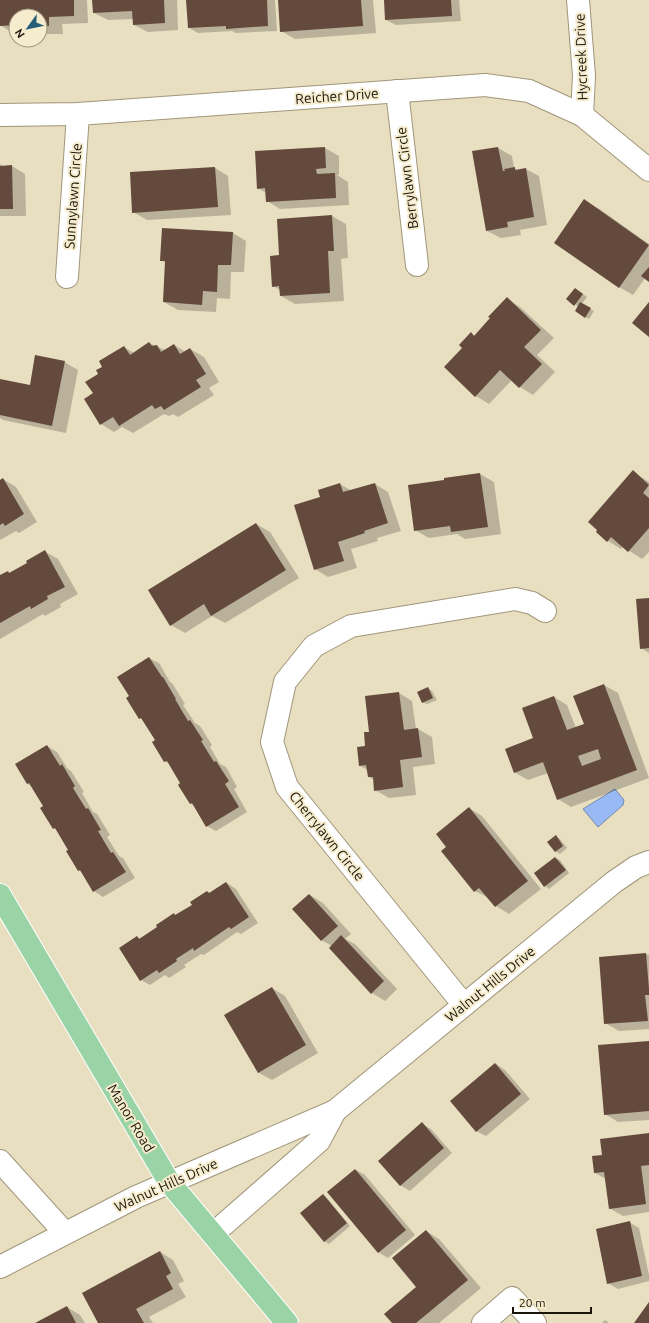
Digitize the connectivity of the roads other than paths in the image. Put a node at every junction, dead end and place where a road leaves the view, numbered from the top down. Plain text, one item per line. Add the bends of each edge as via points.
1 (578, 0) edge
2 (396, 92) junction
3 (78, 114) junction
4 (0, 115) edge
5 (582, 115) junction
6 (649, 170) edge
7 (417, 265) dead end
8 (67, 277) dead end
9 (545, 611) dead end
10 (649, 862) edge
11 (0, 895) edge
12 (464, 1005) junction
13 (335, 1111) junction
14 (0, 1161) edge
15 (169, 1182) junction
16 (64, 1233) junction
17 (213, 1234) junction
18 (0, 1267) edge
19 (287, 1323) edge
20 (483, 1323) edge
21 (535, 1323) edge

1 - 5 street, Hycreek Drive via 584,76
2 - 3 street, Reicher Drive
2 - 5 street, Reicher Drive via 485,85 529,90
2 - 7 street, Berrylawn Circle
3 - 4 street, Reicher Drive
3 - 8 street, Sunnylawn Circle
5 - 6 street, Reicher Drive
9 - 12 street, Cherrylawn Circle via 532,603 515,599 351,626 314,646 285,682 272,742 287,787
10 - 12 street, Walnut Hills Drive via 614,882
11 - 15 main road, Manor Road
12 - 13 street, Walnut Hills Drive
13 - 15 street, Walnut Hills Drive
13 - 17 street, Walnut Hills Drive via 319,1141
14 - 16 street
15 - 16 street, Walnut Hills Drive
15 - 17 main road, Manor Road
16 - 18 street, Walnut Hills Drive
17 - 19 main road, Manor Road
20 - 21 street via 512,1298

